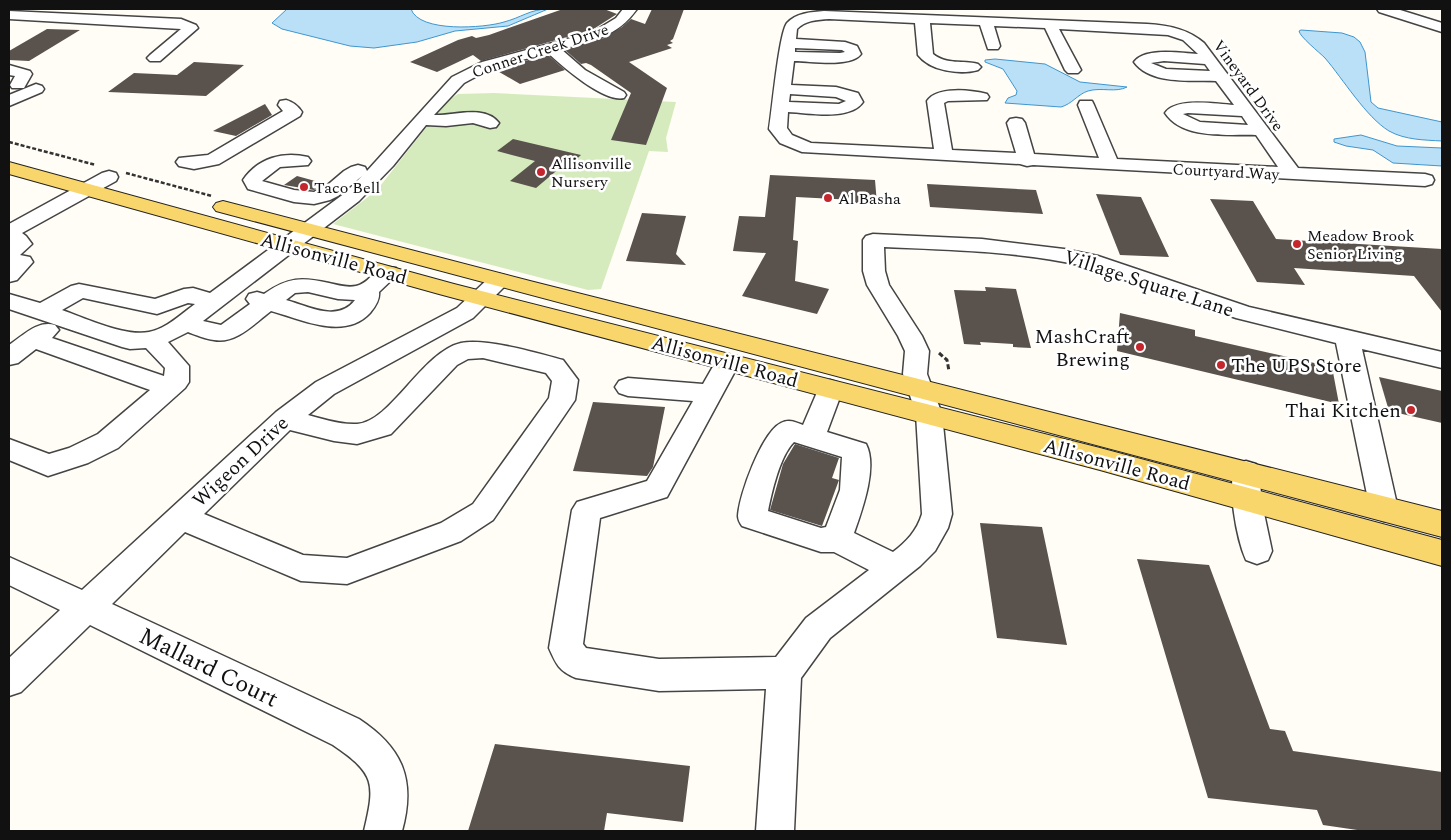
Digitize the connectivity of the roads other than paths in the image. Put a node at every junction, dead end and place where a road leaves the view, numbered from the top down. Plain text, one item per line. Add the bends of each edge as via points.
1 (630, 9) edge
2 (1384, 9) edge
3 (9, 15) edge
4 (922, 19) junction
5 (800, 20) joint
6 (986, 22) junction
7 (1050, 24) junction
8 (1442, 28) edge
9 (993, 46) dead end
10 (551, 48) junction
11 (155, 58) dead end
12 (1209, 60) junction
13 (973, 67) dead end
14 (9, 70) edge
15 (1073, 70) dead end
16 (1221, 76) junction
17 (18, 86) dead end
18 (36, 89) dead end
19 (618, 95) dead end
20 (981, 98) dead end
21 (9, 101) edge
22 (286, 105) dead end
23 (1086, 105) dead end
24 (1246, 111) junction
25 (421, 120) junction
26 (490, 123) dead end
27 (1016, 123) dead end
28 (1261, 130) junction
29 (9, 150) edge
30 (944, 156) junction
31 (302, 161) dead end
32 (1027, 161) junction
33 (185, 162) dead end
34 (1111, 165) junction
35 (9, 168) edge
36 (358, 171) dead end
37 (110, 172) junction
38 (1293, 174) junction
39 (1436, 179) edge
40 (87, 189) junction
41 (9, 234) edge
42 (298, 237) junction
43 (9, 254) edge
44 (9, 258) edge
45 (388, 273) junction
46 (9, 275) edge
47 (490, 289) junction
48 (220, 296) junction
49 (9, 301) edge
50 (268, 302) junction
51 (52, 315) junction
52 (184, 324) junction
53 (1347, 337) junction
54 (34, 340) junction
55 (152, 340) junction
56 (9, 357) edge
57 (1442, 360) edge
58 (728, 362) junction
59 (628, 387) dead end
60 (170, 388) junction
61 (830, 389) junction
62 (712, 394) junction
63 (924, 400) junction
64 (285, 419) junction
65 (812, 436) junction
66 (9, 449) edge
67 (1246, 486) junction
68 (1384, 509) junction
69 (180, 517) junction
70 (1442, 524) edge
71 (837, 540) junction
72 (1257, 551) dead end
73 (1442, 553) edge
74 (894, 568) junction
75 (9, 570) edge
76 (84, 607) junction
77 (784, 674) junction
78 (9, 680) edge
79 (383, 831) edge
80 (775, 831) edge

1 - 10 street, Conner Creek Drive via 621,21 604,32
2 - 8 street
3 - 11 street via 182,23 191,28
4 - 5 street, Vineyard Drive via 828,15
4 - 6 street, Vineyard Drive
4 - 13 street via 929,58 944,65
5 - 30 street, Courtyard Way via 790,27 781,98 778,125 786,139 802,146 829,150
6 - 7 street, Vineyard Drive
6 - 9 street
7 - 12 street, Vineyard Drive via 1168,31 1193,40
7 - 15 street
10 - 19 street via 579,73
10 - 25 street, Conner Creek Drive via 494,62 466,74 451,85
12 - 16 street, Vineyard Drive
12 - 16 street via 1158,57 1142,62 1148,69 1164,73
14 - 17 street via 24,74
16 - 24 street, Vineyard Drive
18 - 21 street
20 - 30 street via 946,96 935,101
22 - 33 street via 294,112 213,160
23 - 34 street
24 - 28 street, Vineyard Drive
24 - 28 street via 1188,108 1173,113 1178,120 1192,126
25 - 26 street via 448,121 467,117
25 - 42 street, Conner Creek Drive via 387,162 352,197
27 - 32 street
28 - 38 street, Vineyard Drive
29 - 37 main road, Allisonville Road
30 - 32 street, Courtyard Way
31 - 36 street via 270,163 252,180 255,185 312,200 324,198 349,174
32 - 34 street, Courtyard Way
34 - 38 street, Courtyard Way
35 - 40 main road, Allisonville Road
37 - 40 street
37 - 42 main road, Allisonville Road
38 - 39 street, Courtyard Way
40 - 41 street
40 - 42 main road, Allisonville Road
41 - 43 street via 22,244
42 - 45 main road, Allisonville Road
42 - 47 main road, Allisonville Road
42 - 48 street, Conner Creek Drive
44 - 46 street via 22,262
45 - 47 main road, Allisonville Road
45 - 50 street via 368,290 367,302 343,320 333,321
47 - 58 main road, Allisonville Road
47 - 63 main road, Allisonville Road
47 - 64 street, Wigeon Drive via 465,313 325,388
48 - 50 street
48 - 51 street via 184,296 157,307 80,291
48 - 52 street, Conner Creek Drive
49 - 51 street
50 - 52 street via 227,332 215,334
51 - 54 street
51 - 55 street via 130,341
52 - 55 street, Conner Creek Drive
53 - 57 street, Village Square Lane
53 - 63 street, Village Square Lane via 1230,309 1067,255 873,240 875,278 914,342 918,360 915,374
53 - 68 street
54 - 56 street
54 - 60 street
55 - 60 street via 178,366 176,382
58 - 61 main road, Allisonville Road
58 - 62 street
59 - 62 street
60 - 66 street via 108,441 78,456 48,465
61 - 63 main road, Allisonville Road
61 - 65 street
62 - 77 street via 657,489 587,510 566,648 576,662 659,675
63 - 67 main road, Allisonville Road
63 - 74 street via 936,514 933,528 924,542
64 - 69 street, Wigeon Drive
64 - 69 street via 357,434 382,427 448,359 463,351 483,350 554,366 565,380 562,400 483,512 451,532 347,571 301,568
65 - 71 street via 856,451 854,490
65 - 71 street via 789,430 776,443 757,494 752,518 821,540
67 - 68 main road, Allisonville Road
67 - 72 street
67 - 73 main road, Allisonville Road
68 - 70 main road, Allisonville Road
69 - 76 street, Wigeon Drive
71 - 74 street
74 - 77 street via 818,628
75 - 76 street, Mallard Court
76 - 78 street, Wigeon Drive
76 - 79 street, Mallard Court via 365,744 381,760 390,784 389,813
77 - 80 street

